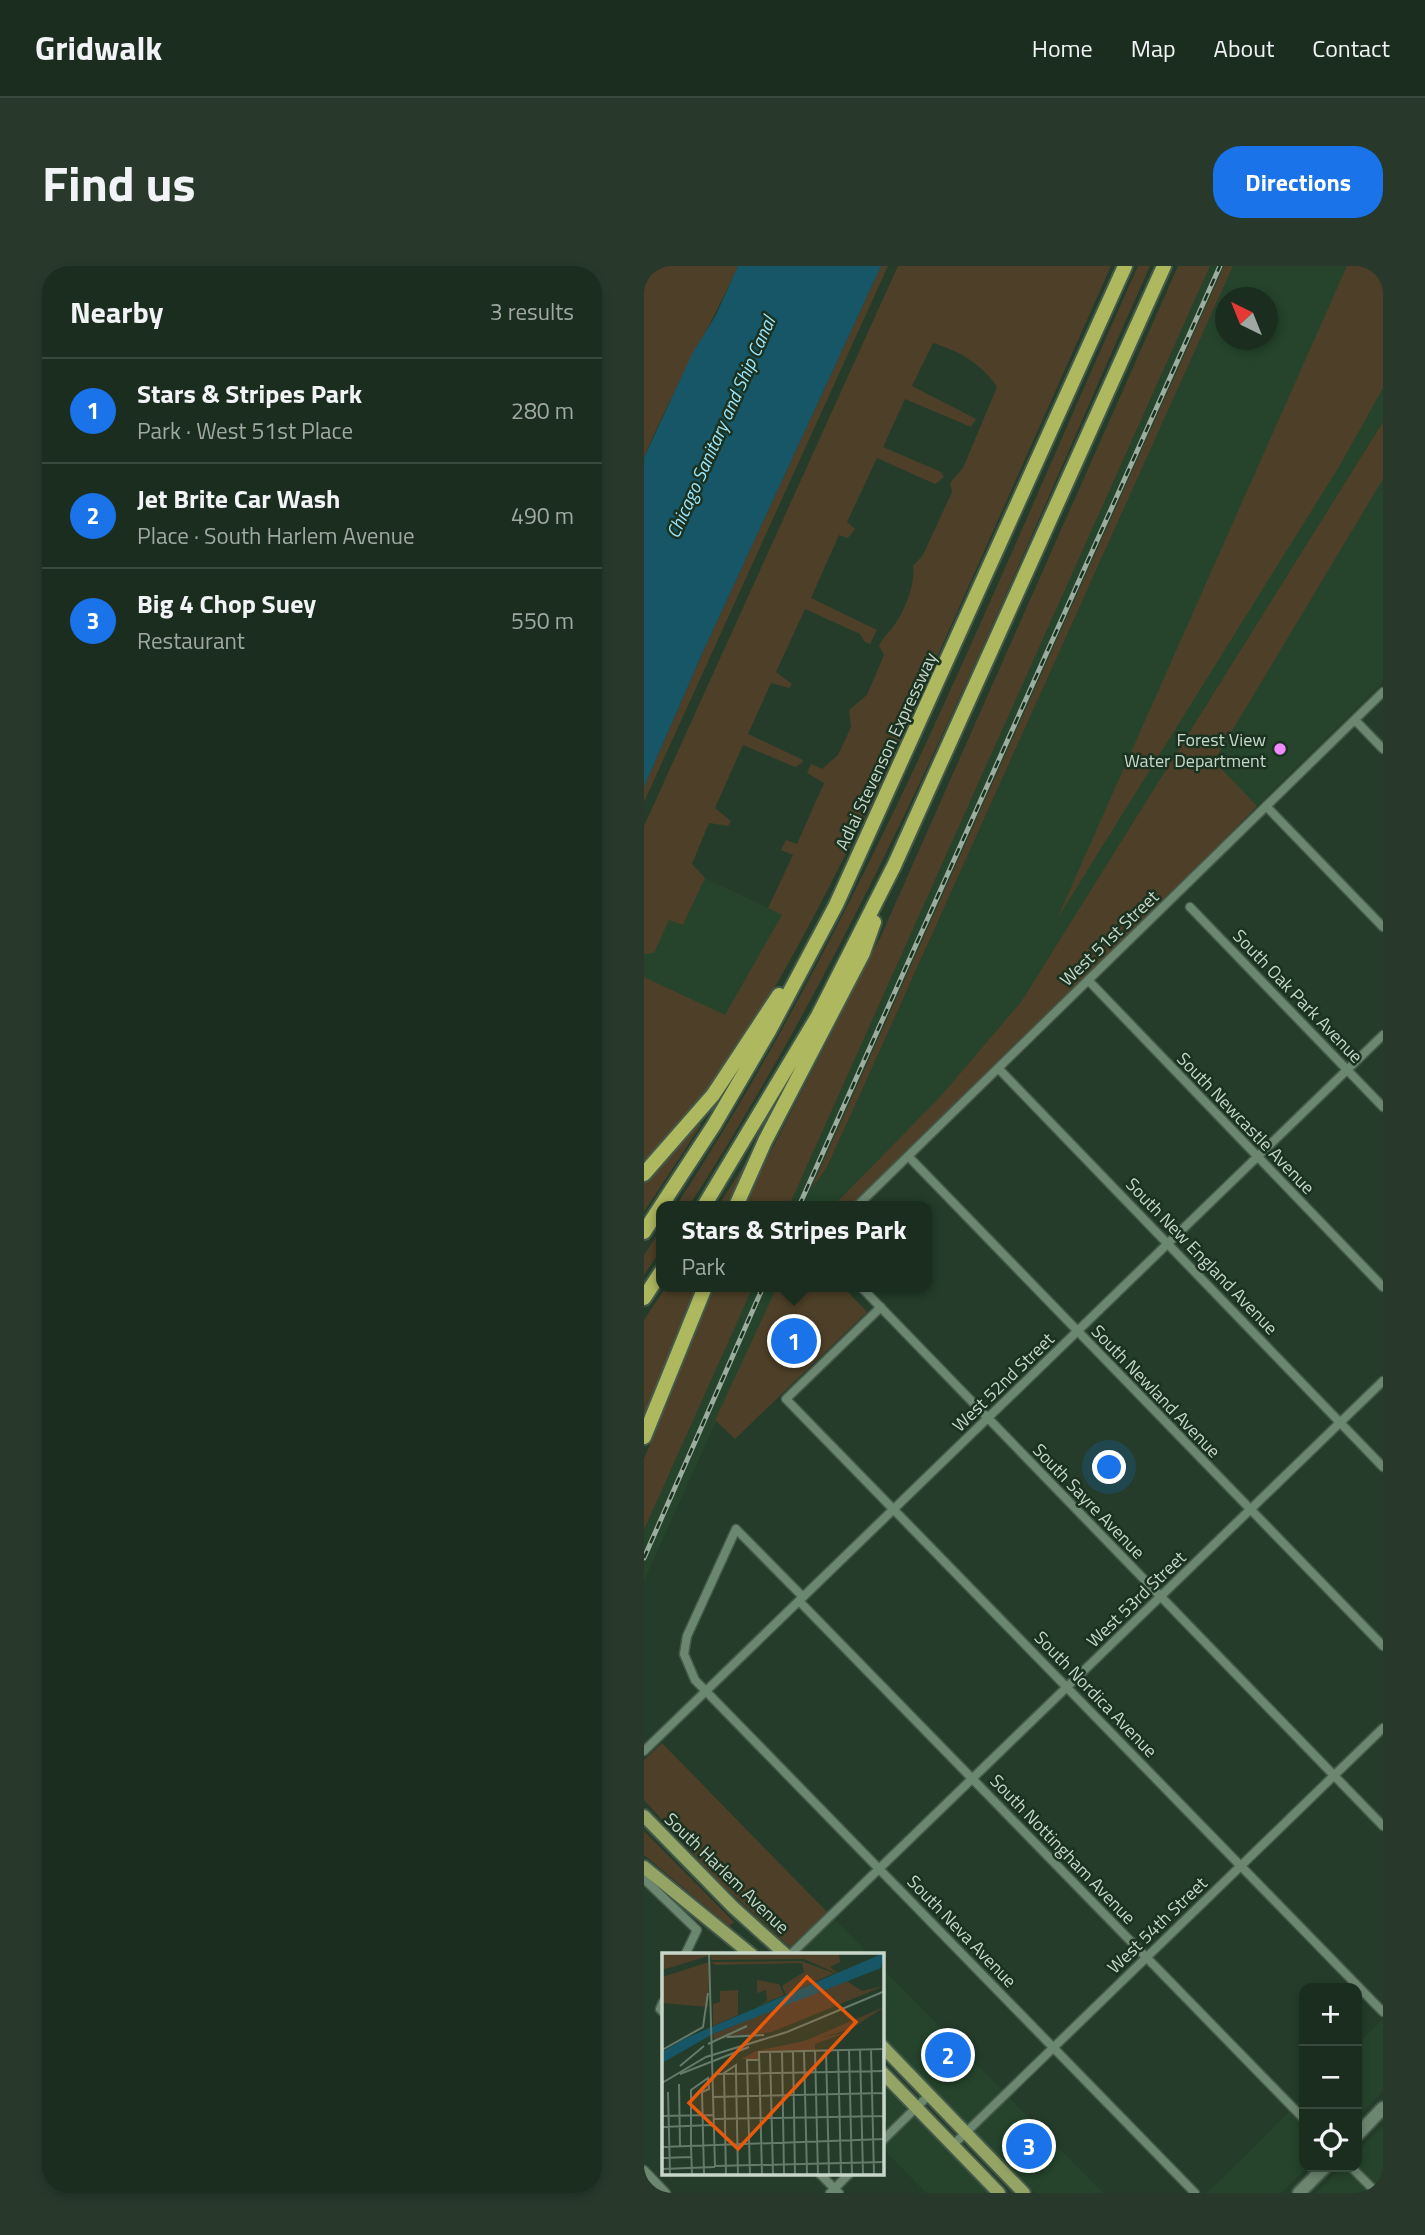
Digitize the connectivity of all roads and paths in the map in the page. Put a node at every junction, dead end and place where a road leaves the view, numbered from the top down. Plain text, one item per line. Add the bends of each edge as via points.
1 (1125, 266) edge
2 (1164, 266) edge
3 (1383, 692) edge
4 (1354, 720) junction
5 (1383, 750) edge
6 (1266, 806) junction
7 (894, 866) junction
8 (836, 905) junction
9 (1189, 907) dead end
10 (1383, 927) edge
11 (1088, 981) junction
12 (1383, 1035) edge
13 (998, 1068) junction
14 (1347, 1070) junction
15 (1383, 1107) edge
16 (908, 1156) junction
17 (1257, 1157) junction
18 (644, 1174) edge
19 (664, 1201) edge
20 (707, 1201) edge
21 (738, 1201) edge
22 (862, 1201) edge
23 (656, 1213) edge
24 (644, 1232) edge
25 (1168, 1243) junction
26 (656, 1280) edge
27 (1383, 1287) edge
28 (703, 1292) edge
29 (866, 1292) edge
30 (644, 1298) edge
31 (881, 1307) junction
32 (1077, 1332) junction
33 (1383, 1381) edge
34 (988, 1418) junction
35 (1340, 1423) junction
36 (644, 1437) edge
37 (1383, 1466) edge
38 (894, 1508) junction
39 (1251, 1510) junction
40 (736, 1529) joint
41 (1160, 1598) junction
42 (801, 1599) junction
43 (1383, 1646) edge
44 (1067, 1687) junction
45 (706, 1691) junction
46 (1383, 1728) edge
47 (644, 1751) edge
48 (1334, 1776) junction
49 (973, 1779) junction
50 (644, 1816) edge
51 (1383, 1826) edge
52 (1241, 1866) junction
53 (644, 1867) edge
54 (880, 1869) junction
55 (644, 1879) edge
56 (686, 1953) edge
57 (749, 1953) edge
58 (786, 1953) edge
59 (790, 1953) edge
60 (1147, 1958) junction
61 (1383, 2012) edge
62 (884, 2048) edge
63 (1053, 2048) junction
64 (884, 2074) edge
65 (928, 2096) junction
66 (916, 2107) junction
67 (1383, 2108) edge
68 (1299, 2114) edge
69 (1362, 2130) edge
70 (965, 2133) junction
71 (884, 2139) edge
72 (953, 2145) junction
73 (644, 2170) edge
74 (1320, 2172) edge
75 (1356, 2172) edge
76 (822, 2176) edge
77 (847, 2176) edge
78 (835, 2191) edge
79 (666, 2193) edge
80 (999, 2193) edge
81 (1024, 2193) edge
82 (1195, 2193) edge
83 (1299, 2193) edge
84 (1377, 2193) edge

1 - 8 highway, Adlai Stevenson Expressway
2 - 7 highway
3 - 4 street, West 51st Street
4 - 5 street
4 - 6 street, West 51st Street
6 - 10 street
6 - 11 street, West 51st Street
7 - 20 highway via 818,1016
7 - 21 highway via 863,953
8 - 18 highway via 728,1075 691,1125
8 - 19 highway, Adlai Stevenson Expressway via 721,1113
9 - 14 street, South Oak Park Avenue
11 - 13 street, West 51st Street
11 - 17 street, South Newcastle Avenue
12 - 14 street, West 52nd Street
13 - 16 street, West 51st Street
13 - 25 street, South New England Avenue
14 - 15 street, South Oak Park Avenue
14 - 17 street, West 52nd Street
16 - 22 street, West 51st Street
16 - 32 street, South Newland Avenue
17 - 25 street, West 52nd Street
17 - 27 street, South Newcastle Avenue
23 - 24 highway, Adlai Stevenson Expressway
25 - 32 street, West 52nd Street
25 - 35 street, South New England Avenue
26 - 30 highway
28 - 36 highway
29 - 31 street, South Sayre Avenue
31 - 34 street, South Sayre Avenue
31 - 38 street, South Nordica Avenue via 786,1399
32 - 34 street, West 52nd Street
32 - 39 street, South Newland Avenue
33 - 35 street, West 53rd Street
34 - 38 street, West 52nd Street
34 - 41 street, South Sayre Avenue
35 - 37 street, South New England Avenue
35 - 39 street, West 53rd Street
38 - 42 street, West 52nd Street
38 - 44 street, South Nordica Avenue
39 - 41 street, West 53rd Street
39 - 43 street, South Newland Avenue
40 - 42 street, South Nottingham Avenue
40 - 45 street, South Neva Avenue via 687,1636 684,1654 689,1669
41 - 44 street, West 53rd Street
41 - 48 street, South Sayre Avenue
42 - 45 street, West 52nd Street
42 - 49 street, South Nottingham Avenue
44 - 49 street, West 53rd Street
44 - 52 street, South Nordica Avenue
45 - 47 street, West 52nd Street
45 - 54 street, South Neva Avenue
46 - 48 street, West 54th Street
48 - 51 street, South Sayre Avenue
48 - 52 street, West 54th Street
49 - 54 street, West 53rd Street
49 - 60 street, South Nottingham Avenue
50 - 58 main road, South Harlem Avenue via 733,1907
52 - 60 street, West 54th Street
52 - 61 street, South Nordica Avenue
53 - 57 main road
54 - 59 street, West 53rd Street
54 - 63 street, South Neva Avenue
55 - 56 street via 697,1930
60 - 63 street, West 54th Street
60 - 68 street, South Nottingham Avenue
62 - 65 main road
63 - 70 street, West 54th Street
63 - 82 street, South Neva Avenue
64 - 66 main road
65 - 66 street
65 - 70 main road
66 - 71 street
66 - 72 main road
67 - 69 main road
70 - 72 street, West 54th Street
70 - 81 main road
72 - 80 main road
73 - 79 street
74 - 83 main road
75 - 84 street
76 - 78 street
77 - 78 street

